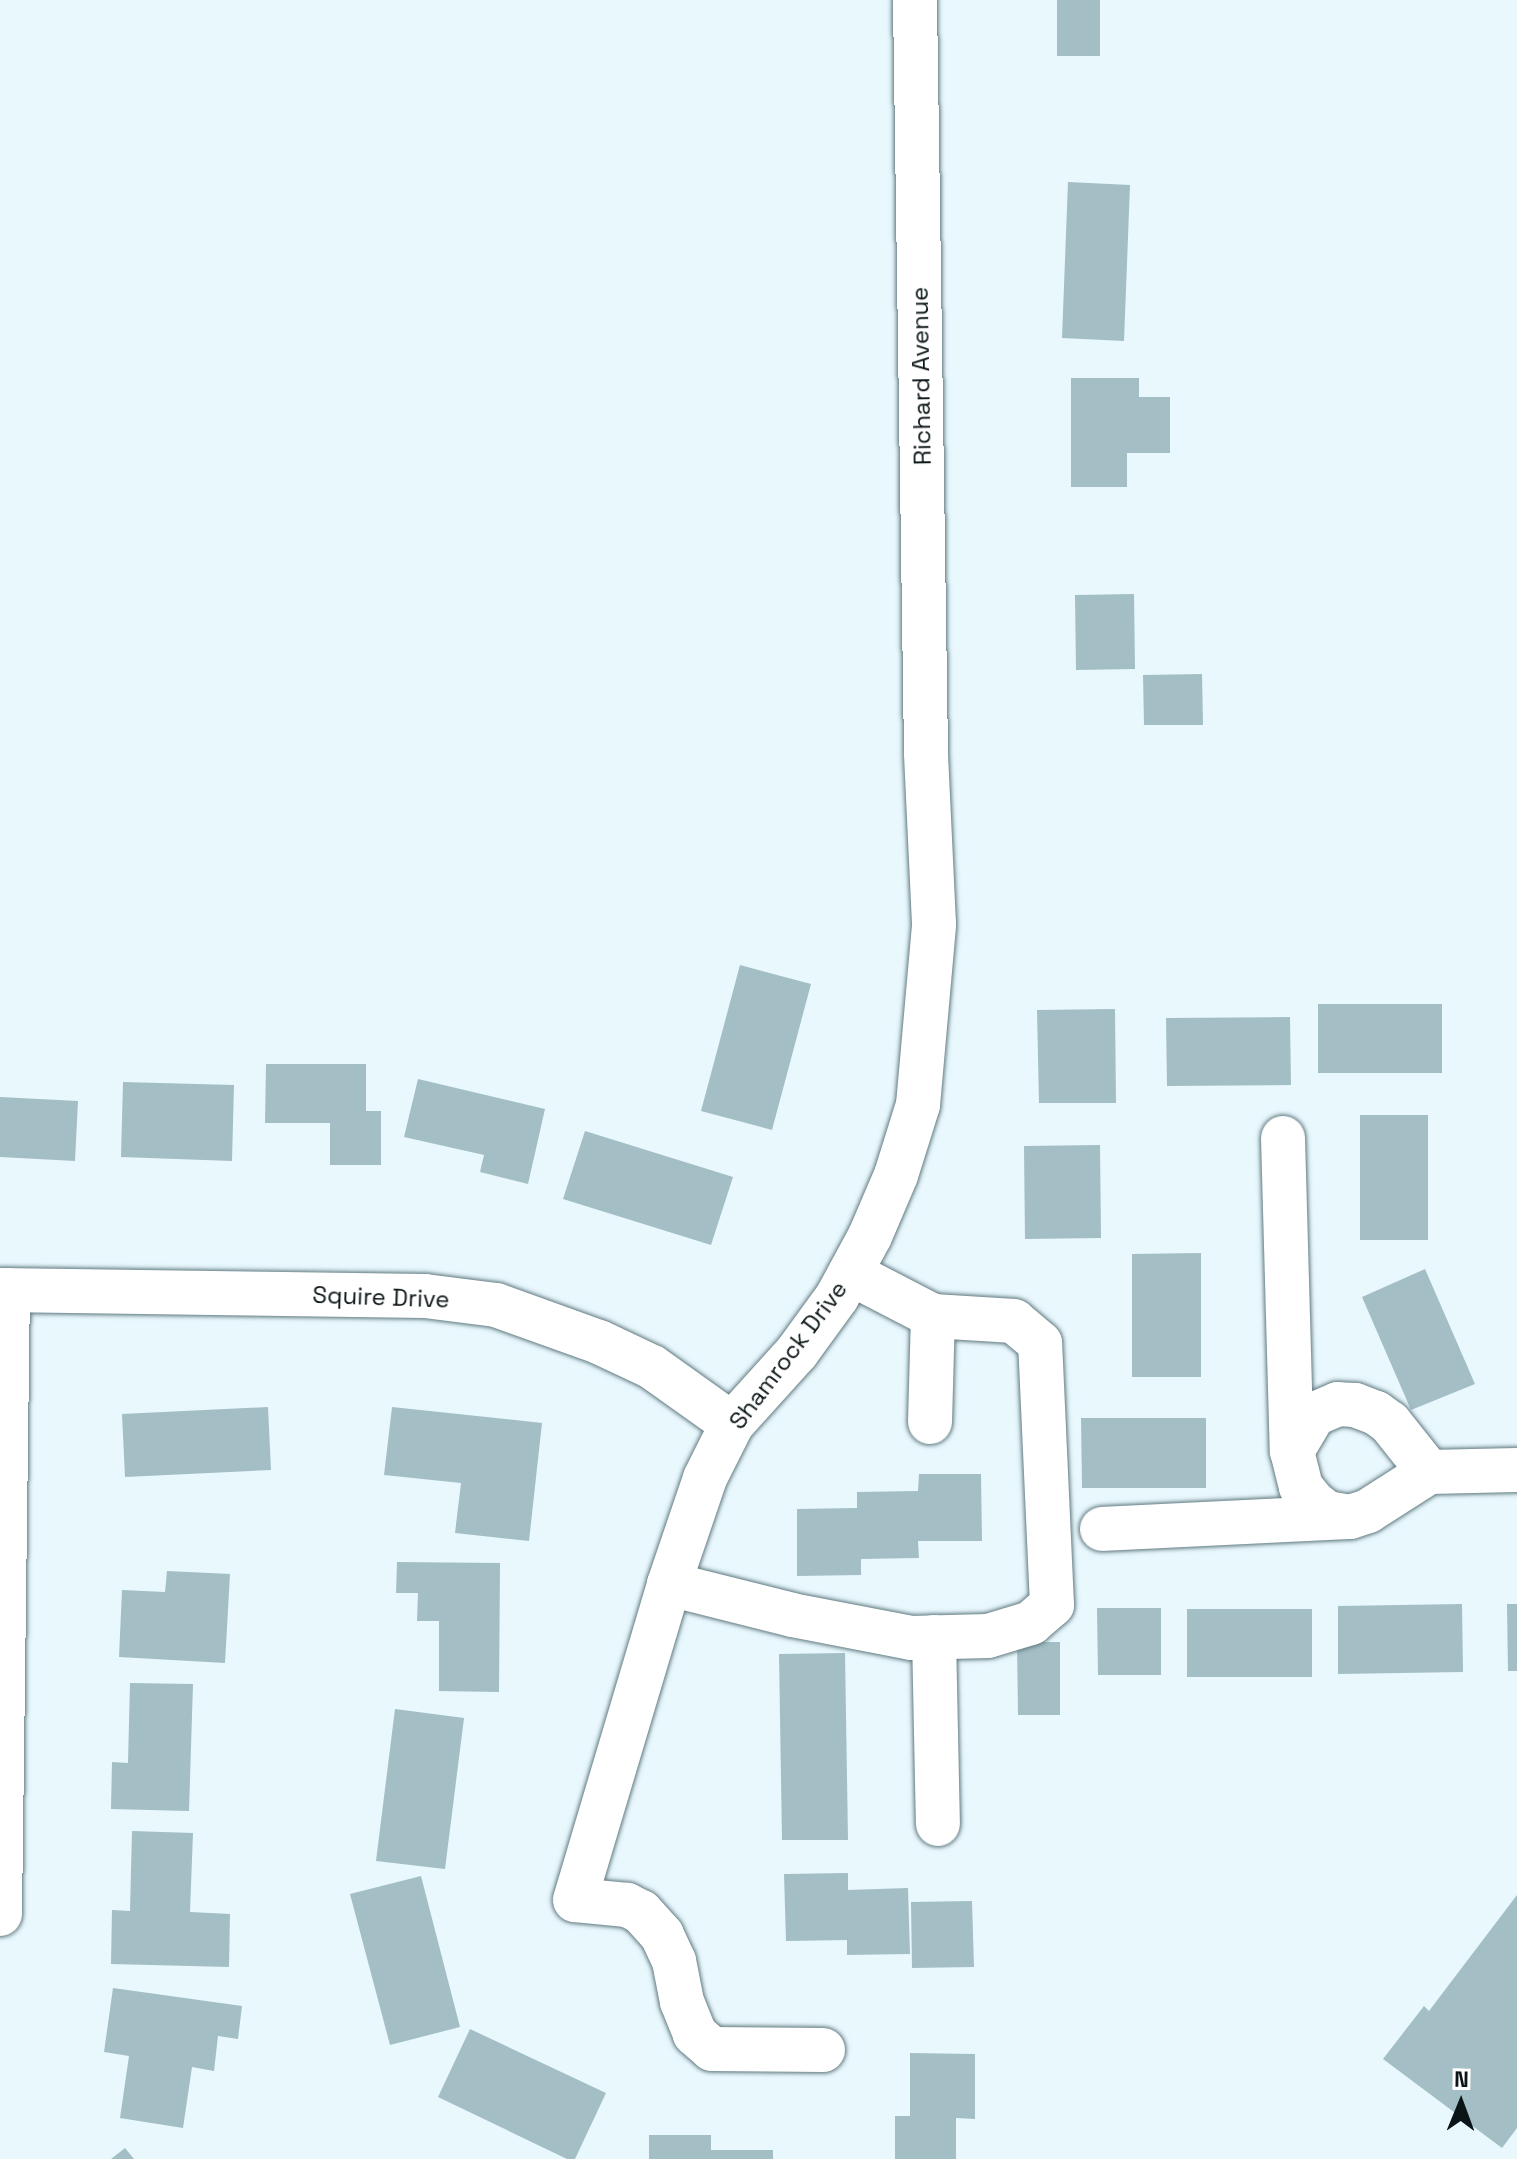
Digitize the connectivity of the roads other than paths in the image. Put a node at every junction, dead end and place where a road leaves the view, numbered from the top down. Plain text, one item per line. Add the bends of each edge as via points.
1 (915, 0) edge
2 (926, 752) joint
3 (1283, 1138) dead end
4 (850, 1273) junction
5 (4, 1290) edge
6 (933, 1316) junction
7 (930, 1422) dead end
8 (732, 1424) junction
9 (1292, 1451) junction
10 (1517, 1470) edge
11 (1429, 1472) junction
12 (1350, 1517) junction
13 (1102, 1529) dead end
14 (669, 1584) junction
15 (934, 1637) junction
16 (938, 1824) dead end
17 (0, 1914) edge
18 (823, 2050) dead end

1 - 2 street, Richard Avenue
2 - 4 street, Shamrock Drive via 934,924 918,1105 896,1175
3 - 9 street
4 - 6 street
4 - 8 street, Shamrock Drive via 797,1352
5 - 8 street, Squire Drive via 425,1296 496,1305 652,1367
5 - 17 street
6 - 7 street
6 - 15 street via 1014,1321 1040,1343 1052,1605 1031,1623 988,1636
8 - 14 street, Shamrock Drive via 705,1478
9 - 11 street via 1314,1414 1338,1404 1355,1405 1390,1423
9 - 12 street via 1301,1487 1313,1502 1327,1513
10 - 11 street
11 - 12 street
12 - 13 street
14 - 15 street via 792,1615 911,1638
14 - 18 street, Shamrock Drive via 575,1900 627,1905 641,1912 662,1935 674,1961 695,2034 712,2049
15 - 16 street

